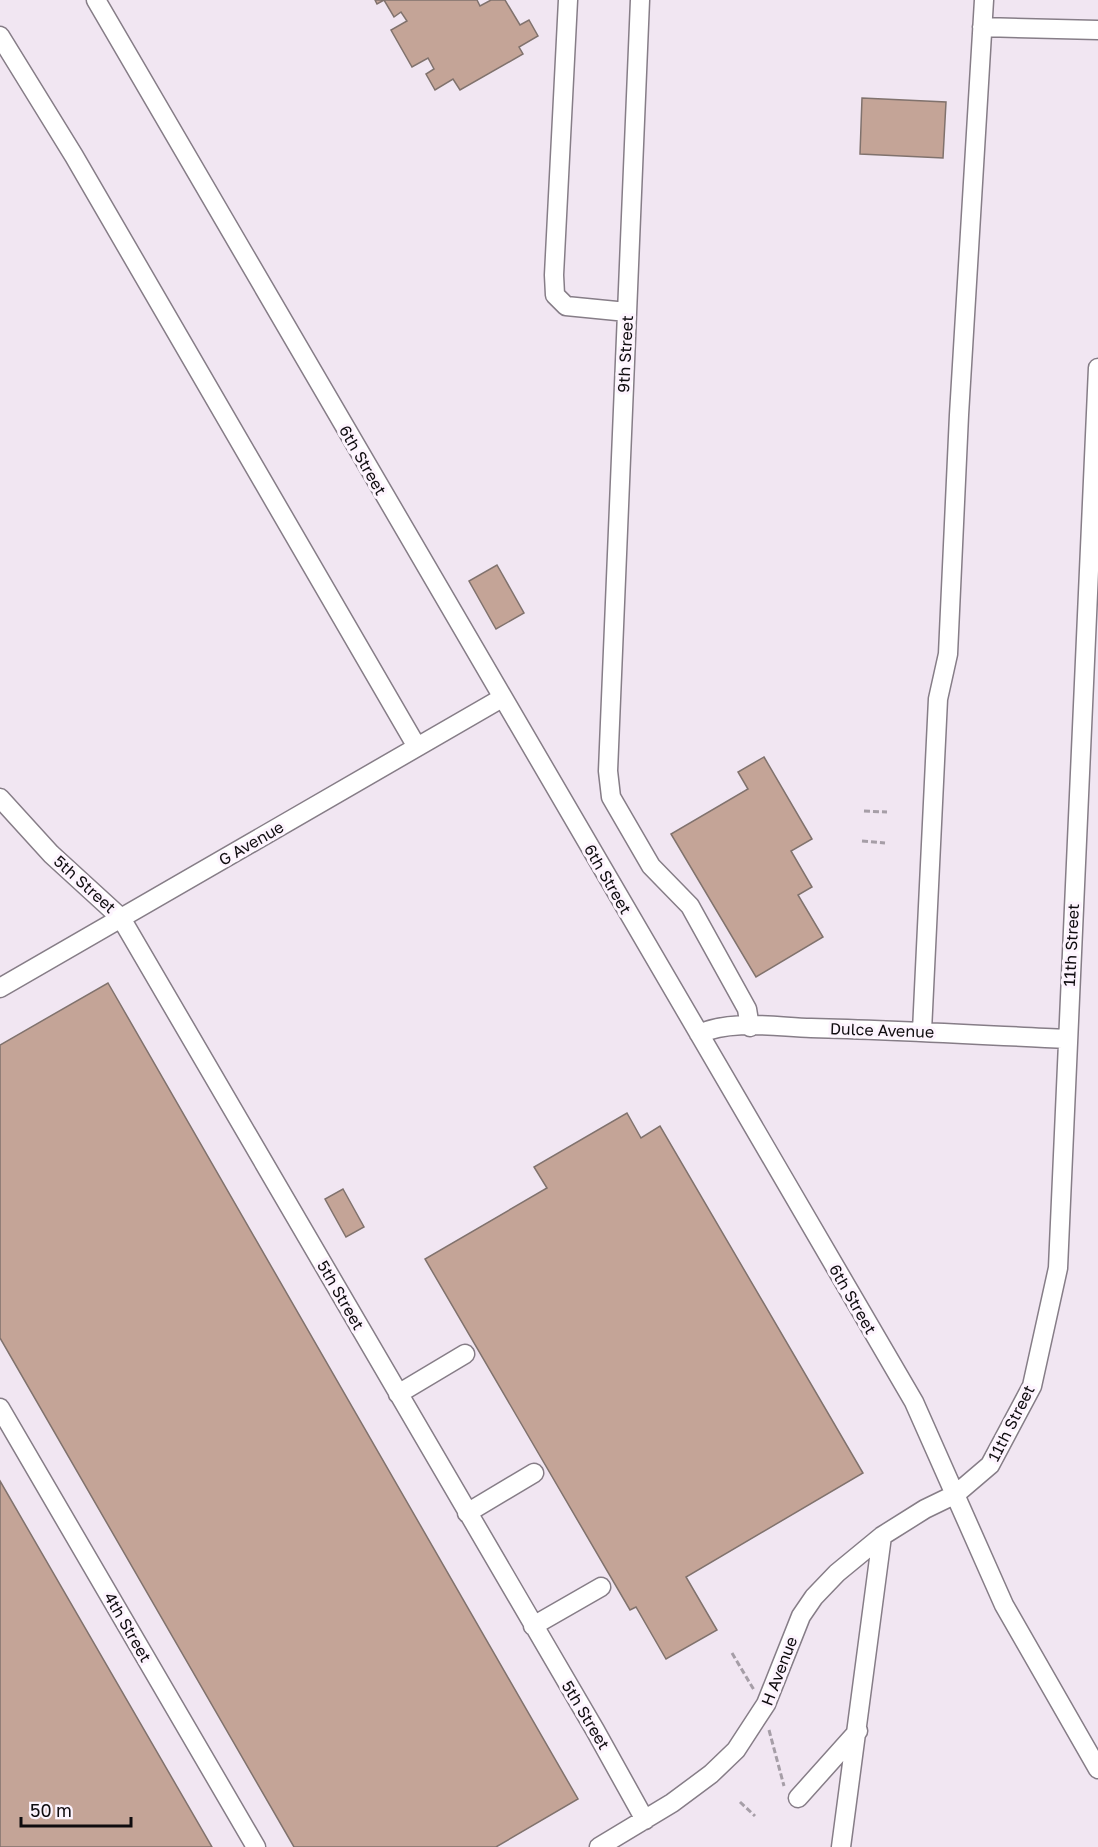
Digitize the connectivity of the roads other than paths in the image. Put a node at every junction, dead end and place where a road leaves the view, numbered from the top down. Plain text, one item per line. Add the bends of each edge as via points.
1 (96, 0) edge
2 (568, 0) edge
3 (640, 0) edge
4 (984, 0) edge
5 (982, 27) junction
6 (1098, 30) edge
7 (0, 36) edge
8 (627, 312) junction
9 (1098, 368) edge
10 (502, 698) junction
11 (417, 747) junction
12 (0, 798) edge
13 (121, 918) junction
14 (0, 988) edge
15 (750, 1027) junction
16 (922, 1031) junction
17 (699, 1034) junction
18 (1067, 1039) junction
19 (465, 1354) dead end
20 (398, 1394) junction
21 (0, 1408) edge
22 (534, 1473) dead end
23 (956, 1494) junction
24 (467, 1513) junction
25 (882, 1536) junction
26 (601, 1587) dead end
27 (533, 1626) junction
28 (858, 1731) junction
29 (1098, 1769) edge
30 (798, 1798) dead end
31 (645, 1820) junction
32 (842, 1846) edge
33 (256, 1847) edge
34 (599, 1847) edge

1 - 10 lane, 6th Street
2 - 8 lane via 555,295 566,306
3 - 8 lane, 9th Street
4 - 5 lane
5 - 6 lane
5 - 16 lane via 948,654 938,699
7 - 11 lane via 74,156
8 - 15 lane, 9th Street via 609,709 611,796 651,867 690,906 747,1009
9 - 18 lane, 11th Street
10 - 11 lane, G Avenue
10 - 17 lane, 6th Street
11 - 13 lane, G Avenue
12 - 13 lane, 5th Street via 51,854
13 - 14 lane, G Avenue
13 - 20 lane, 5th Street
15 - 16 lane, Dulce Avenue
15 - 17 lane, Dulce Avenue via 715,1027
16 - 18 lane, Dulce Avenue
17 - 23 lane, 6th Street via 914,1402
18 - 23 lane, 11th Street via 1058,1268 1032,1386 990,1465
19 - 20 lane
20 - 24 lane, 5th Street
21 - 33 lane, 4th Street
22 - 24 lane
23 - 25 lane, H Avenue
23 - 29 lane, 6th Street via 1004,1605
24 - 27 lane, 5th Street
25 - 28 lane
25 - 31 lane, H Avenue via 837,1573 808,1604 764,1710 736,1750 703,1780
26 - 27 lane
27 - 31 lane, 5th Street
28 - 30 lane
28 - 32 lane
31 - 34 lane, H Avenue

